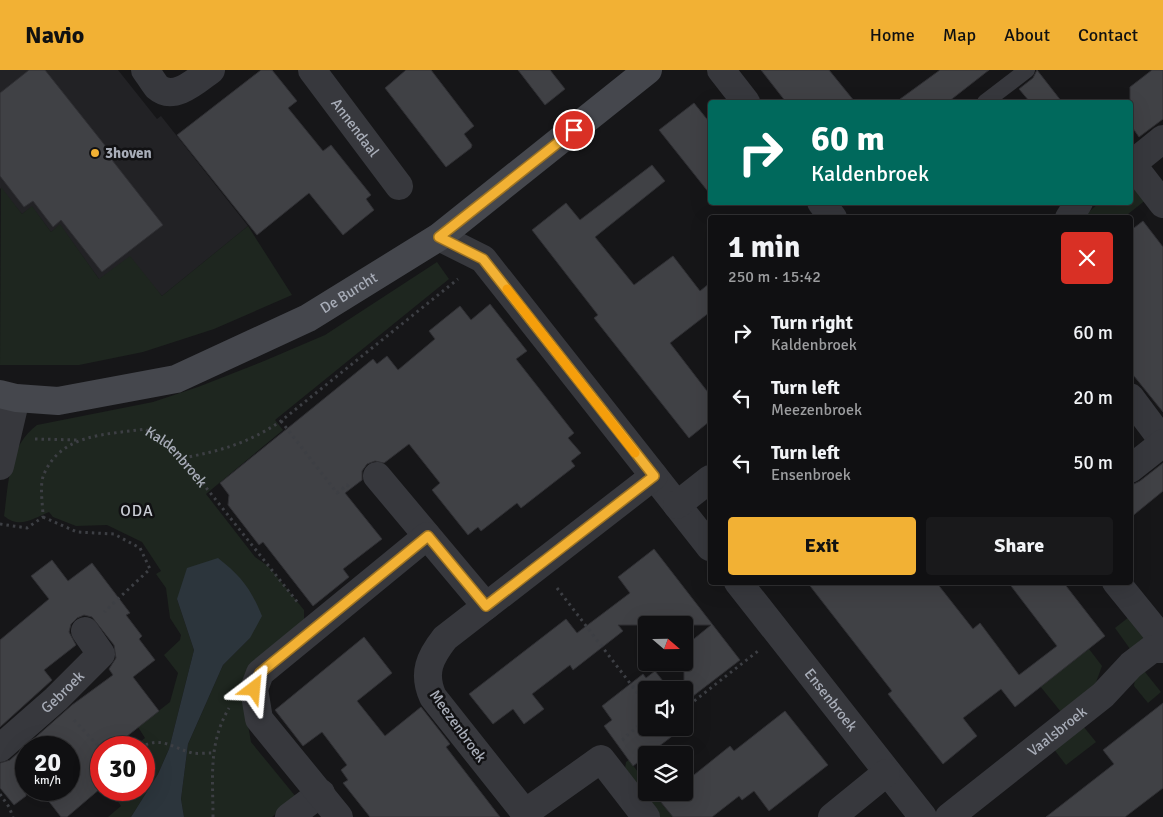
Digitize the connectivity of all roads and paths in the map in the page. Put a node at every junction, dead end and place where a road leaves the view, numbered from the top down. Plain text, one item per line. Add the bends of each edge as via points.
1 (146, 70) edge
2 (211, 70) edge
3 (312, 70) edge
4 (648, 70) edge
5 (721, 70) edge
6 (1027, 70) edge
7 (744, 100) edge
8 (988, 100) edge
9 (1163, 139) edge
10 (1133, 163) edge
11 (1133, 165) edge
12 (399, 186) dead end
13 (1163, 204) edge
14 (439, 237) junction
15 (483, 259) junction
16 (8, 396) edge
17 (1133, 402) edge
18 (281, 421) junction
19 (8, 439) junction
20 (78, 440) junction
21 (1163, 442) edge
22 (182, 458) junction
23 (0, 466) edge
24 (1133, 466) edge
25 (377, 476) joint
26 (654, 476) junction
27 (708, 481) edge
28 (677, 505) junction
29 (43, 517) junction
30 (0, 524) edge
31 (428, 536) junction
32 (708, 544) edge
33 (540, 566) junction
34 (740, 585) edge
35 (1118, 585) edge
36 (486, 606) junction
37 (316, 626) junction
38 (85, 630) joint
39 (778, 635) junction
40 (1163, 640) edge
41 (1163, 649) edge
42 (638, 694) edge
43 (255, 698) junction
44 (56, 699) junction
45 (693, 702) edge
46 (90, 739) edge
47 (155, 742) edge
48 (0, 748) edge
49 (212, 753) junction
50 (886, 773) junction
51 (321, 793) junction
52 (0, 794) edge
53 (13, 817) edge
54 (214, 817) edge
55 (290, 817) edge
56 (339, 817) edge
57 (646, 817) edge
58 (832, 817) edge
59 (923, 817) edge
60 (948, 817) edge

1 - 2 street via 158,88 172,93 189,86
3 - 12 street, Annendaal
4 - 14 street, De Burcht
5 - 7 street
6 - 8 lane
9 - 10 street
11 - 13 street
14 - 15 street
14 - 16 street, De Burcht via 308,318 176,379 58,401
15 - 18 path
15 - 26 street
16 - 19 street
17 - 21 street
18 - 22 path via 263,434 225,450
18 - 25 path via 337,493 347,485 354,493
19 - 20 path
19 - 23 street
20 - 22 path, Kaldenbroek via 145,429 169,444
20 - 29 path, Kaldenbroek via 58,453 43,476
21 - 24 street
22 - 37 path, Kaldenbroek
25 - 31 street
26 - 28 street
26 - 33 street, Meezenbroek
27 - 28 street
28 - 32 street
29 - 30 path via 27,528
29 - 38 path via 77,532 114,534 140,548 150,569
31 - 36 street
31 - 37 street
33 - 36 street, Meezenbroek
33 - 42 path
34 - 39 street, Ensenbroek
35 - 40 street
36 - 57 street, Meezenbroek via 445,638 433,654 427,678 433,697 526,813 601,759
37 - 43 street via 260,673 254,689
38 - 44 street, Gebroek via 101,654
39 - 45 path
39 - 50 street, Ensenbroek
41 - 60 street, Vaalsbroek via 1152,649 1131,665 1102,695
43 - 49 path via 233,700 221,721
43 - 51 street via 259,719
44 - 46 path
44 - 48 street, Gebroek
47 - 49 path via 164,742 193,753
49 - 54 path
50 - 58 street
50 - 59 street, Ensenbroek
51 - 55 street
51 - 56 street
52 - 53 path

